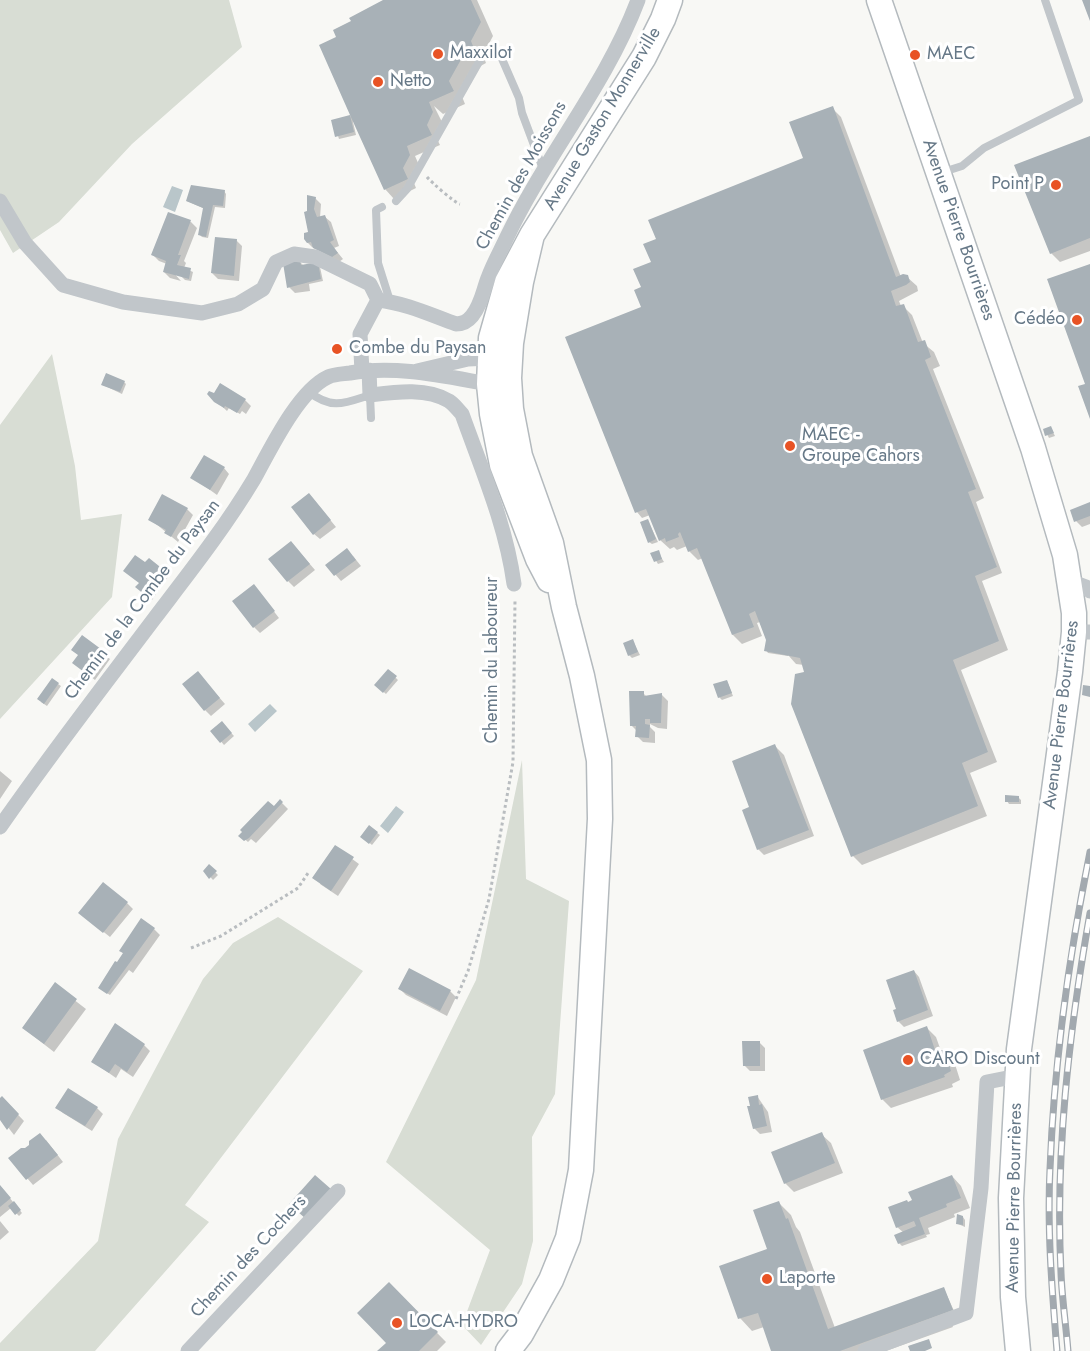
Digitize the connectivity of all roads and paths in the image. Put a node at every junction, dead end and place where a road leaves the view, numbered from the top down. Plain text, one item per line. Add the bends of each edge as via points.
1 (638, 0) edge
2 (670, 0) edge
3 (879, 0) edge
4 (1045, 0) edge
5 (420, 167) junction
6 (543, 169) junction
7 (939, 173) junction
8 (0, 201) edge
9 (396, 201) dead end
10 (460, 204) dead end
11 (382, 207) dead end
12 (532, 235) junction
13 (384, 300) junction
14 (490, 358) junction
15 (365, 370) junction
16 (417, 371) junction
17 (499, 381) junction
18 (309, 392) junction
19 (370, 395) junction
20 (371, 418) dead end
21 (514, 584) joint
22 (1080, 586) edge
23 (1082, 632) edge
24 (0, 827) edge
25 (308, 873) dead end
26 (191, 948) dead end
27 (456, 999) dead end
28 (1017, 1076) junction
29 (338, 1191) dead end
30 (188, 1351) edge
31 (508, 1351) edge
32 (865, 1351) edge
33 (1018, 1351) edge

1 - 6 street, Chemin des Moissons via 580,112
2 - 12 main road, Avenue Gaston Monnerville via 644,57
3 - 7 main road, Avenue Pierre Bourrières
4 - 7 lane via 1079,100 984,148 962,166
5 - 6 lane via 484,53 491,49 499,52 510,76
5 - 9 lane
5 - 10 path via 431,183
6 - 13 street, Chemin des Moissons via 511,228 471,318 456,324
7 - 22 main road, Avenue Pierre Bourrières via 1033,448 1065,555
8 - 13 street via 25,243 63,285 123,302 202,314 238,304 263,289 276,262 294,254 315,257 370,284
11 - 13 lane via 376,210
12 - 14 main road, Avenue Gaston Monnerville via 507,282 491,338
12 - 17 main road, Avenue Gaston Monnerville via 511,344
13 - 15 street via 360,334
14 - 16 street, Chemin de la Combe du Paysan
14 - 17 main road, Avenue Gaston Monnerville
15 - 16 street, Chemin de la Combe du Paysan
15 - 18 street, Chemin de la Combe du Paysan via 330,376
15 - 19 street
16 - 17 street, Chemin de la Combe du Paysan
17 - 31 main road, Avenue Gaston Monnerville via 492,414 502,465 538,559 564,607 599,759 600,819 582,1170 568,1238 551,1280
18 - 19 lane via 328,404 343,404
18 - 24 street, Chemin de la Combe du Paysan via 205,553
19 - 20 lane
19 - 21 street, Chemin du Laboureur via 426,393 449,401 462,414 503,528
21 - 27 path, Chemin du Laboureur via 513,762 489,899
22 - 23 main road, Avenue Pierre Bourrières
23 - 28 main road, Avenue Pierre Bourrières
25 - 26 path via 298,888 221,936
28 - 32 street via 987,1082 981,1188 966,1313
28 - 33 main road, Avenue Pierre Bourrières via 1011,1198
29 - 30 street, Chemin des Cochers

